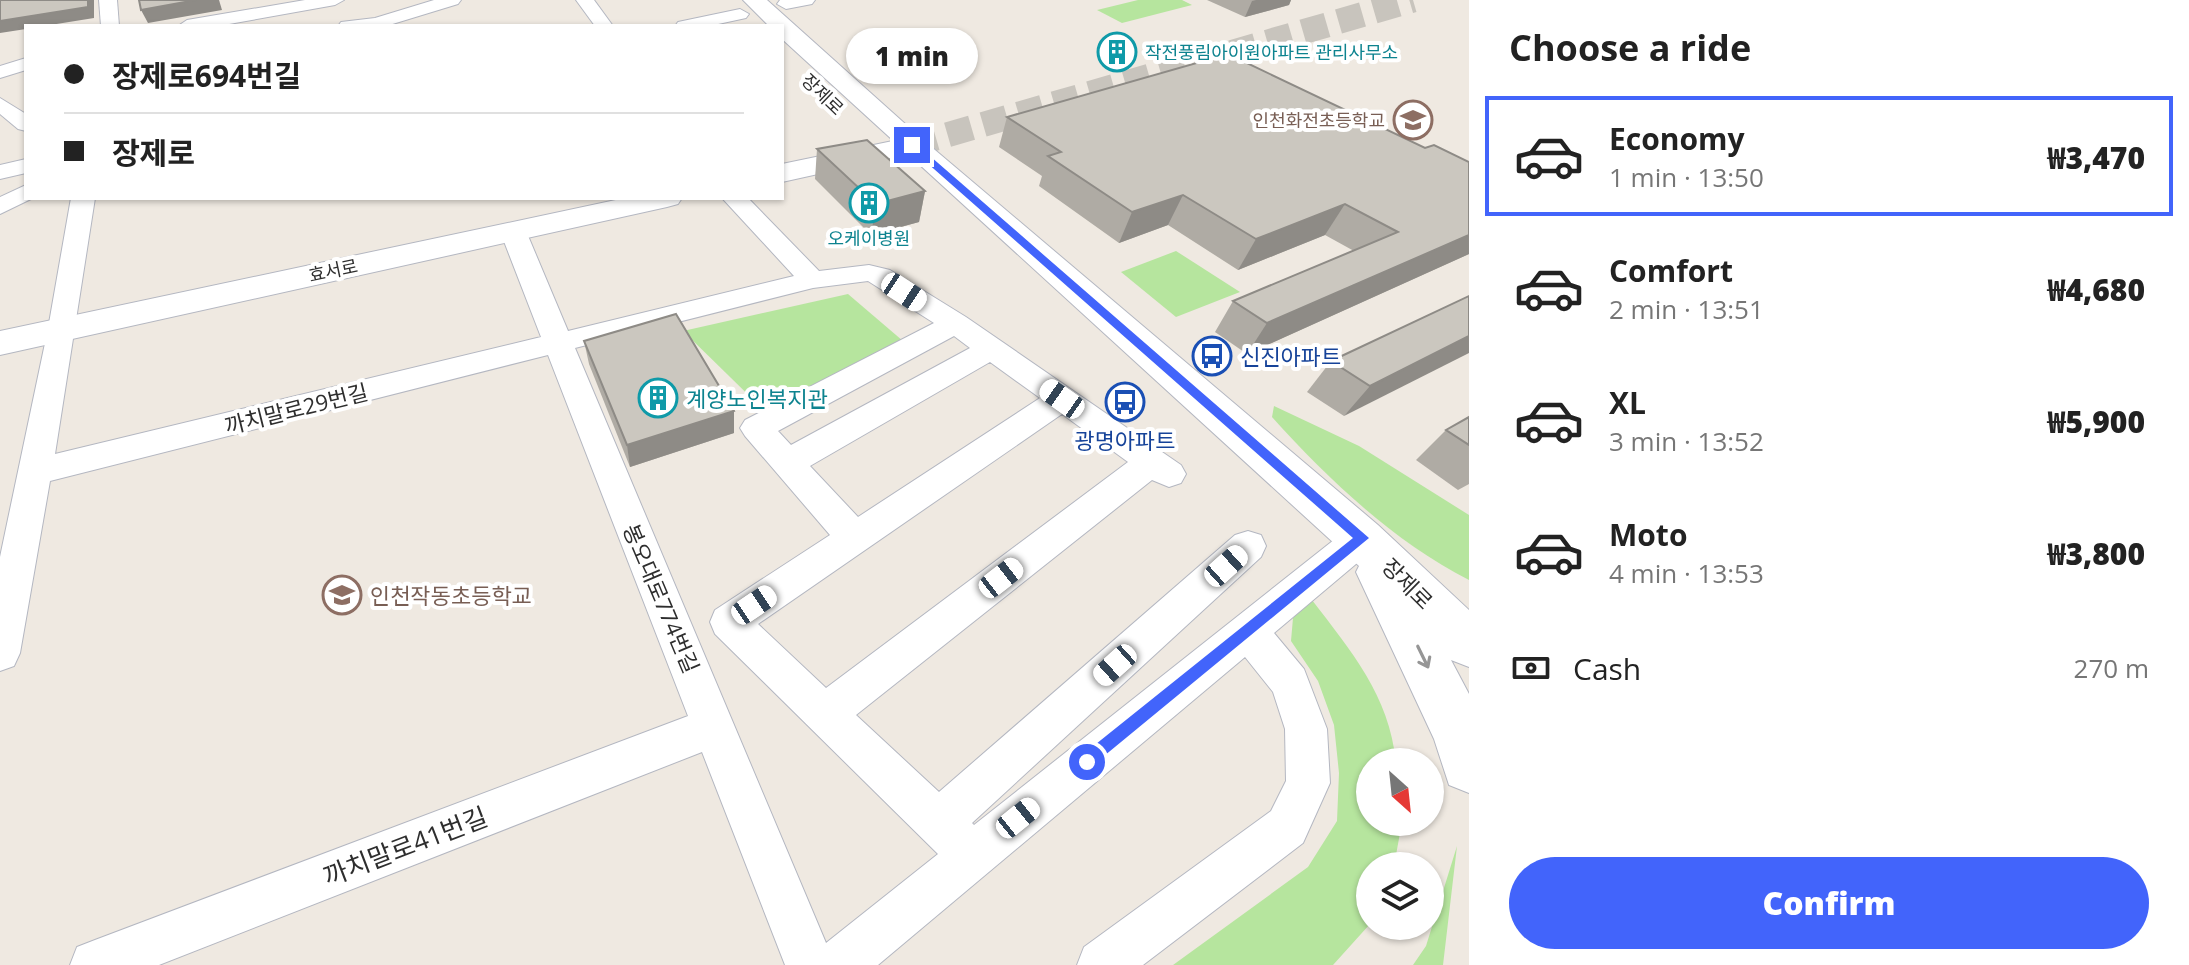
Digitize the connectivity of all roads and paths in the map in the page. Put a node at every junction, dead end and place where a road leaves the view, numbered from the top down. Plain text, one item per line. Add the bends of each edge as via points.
1 (108, 0) edge
2 (335, 0) edge
3 (452, 0) edge
4 (585, 0) edge
5 (791, 1) edge
6 (430, 2) edge
7 (743, 10) edge
8 (110, 24) edge
9 (198, 24) edge
10 (367, 24) edge
11 (603, 24) edge
12 (691, 24) edge
13 (765, 24) edge
14 (784, 36) edge
15 (784, 57) edge
16 (24, 65) edge
17 (0, 72) edge
18 (0, 104) edge
19 (24, 122) edge
20 (912, 145) junction
21 (24, 166) edge
22 (0, 172) edge
23 (784, 173) edge
24 (24, 193) edge
25 (83, 200) edge
26 (658, 200) edge
27 (736, 200) edge
28 (0, 207) edge
29 (513, 231) junction
30 (813, 280) junction
31 (954, 324) junction
32 (62, 329) junction
33 (0, 343) edge
34 (557, 344) junction
35 (991, 349) junction
36 (1062, 399) junction
37 (789, 462) junction
38 (35, 472) junction
39 (855, 538) junction
40 (1362, 538) junction
41 (1248, 546) dead end
42 (1469, 612) edge
43 (1247, 631) junction
44 (1469, 644) edge
45 (0, 653) edge
46 (825, 714) junction
47 (715, 726) junction
48 (1469, 765) edge
49 (938, 823) junction
50 (972, 855) junction
51 (95, 965) edge
52 (810, 965) edge
53 (839, 965) edge
54 (1102, 965) edge

1 - 8 street
2 - 9 street
3 - 6 street
4 - 11 street
5 - 20 main road, 장제로 via 900,104
6 - 10 street via 423,11
7 - 12 street
7 - 13 main road, 장제로
14 - 20 main road, 장제로 via 816,57
15 - 20 main road, 장제로 via 847,117
16 - 17 street
18 - 19 street
20 - 23 street
20 - 40 main road, 장제로
21 - 22 street
24 - 28 street
25 - 32 street
26 - 29 street, 효서로
27 - 30 street
29 - 32 street, 효서로
29 - 34 street, 봉오대로774번길
30 - 31 street, 까치말로29번길 via 880,276
30 - 34 street, 까치말로29번길
31 - 35 street, 까치말로29번길
31 - 37 street via 756,428
32 - 33 street, 효서로
32 - 38 street
34 - 38 street, 까치말로29번길
34 - 47 street, 봉오대로774번길
35 - 36 street, 까치말로29번길
35 - 37 street
36 - 39 street
36 - 46 street, 까치말로29번길 via 1160,468
37 - 39 street
38 - 45 street
39 - 46 street via 729,622
40 - 42 main road
40 - 43 street
40 - 44 main road, 장제로
40 -> 48 main road via 1461,735
41 - 49 street
43 - 50 street
43 - 54 street via 1290,682 1306,729 1308,783 1287,827
46 - 49 street
47 - 51 street, 까치말로41번길
47 - 52 street, 봉오대로774번길
49 - 50 street
50 - 53 street

